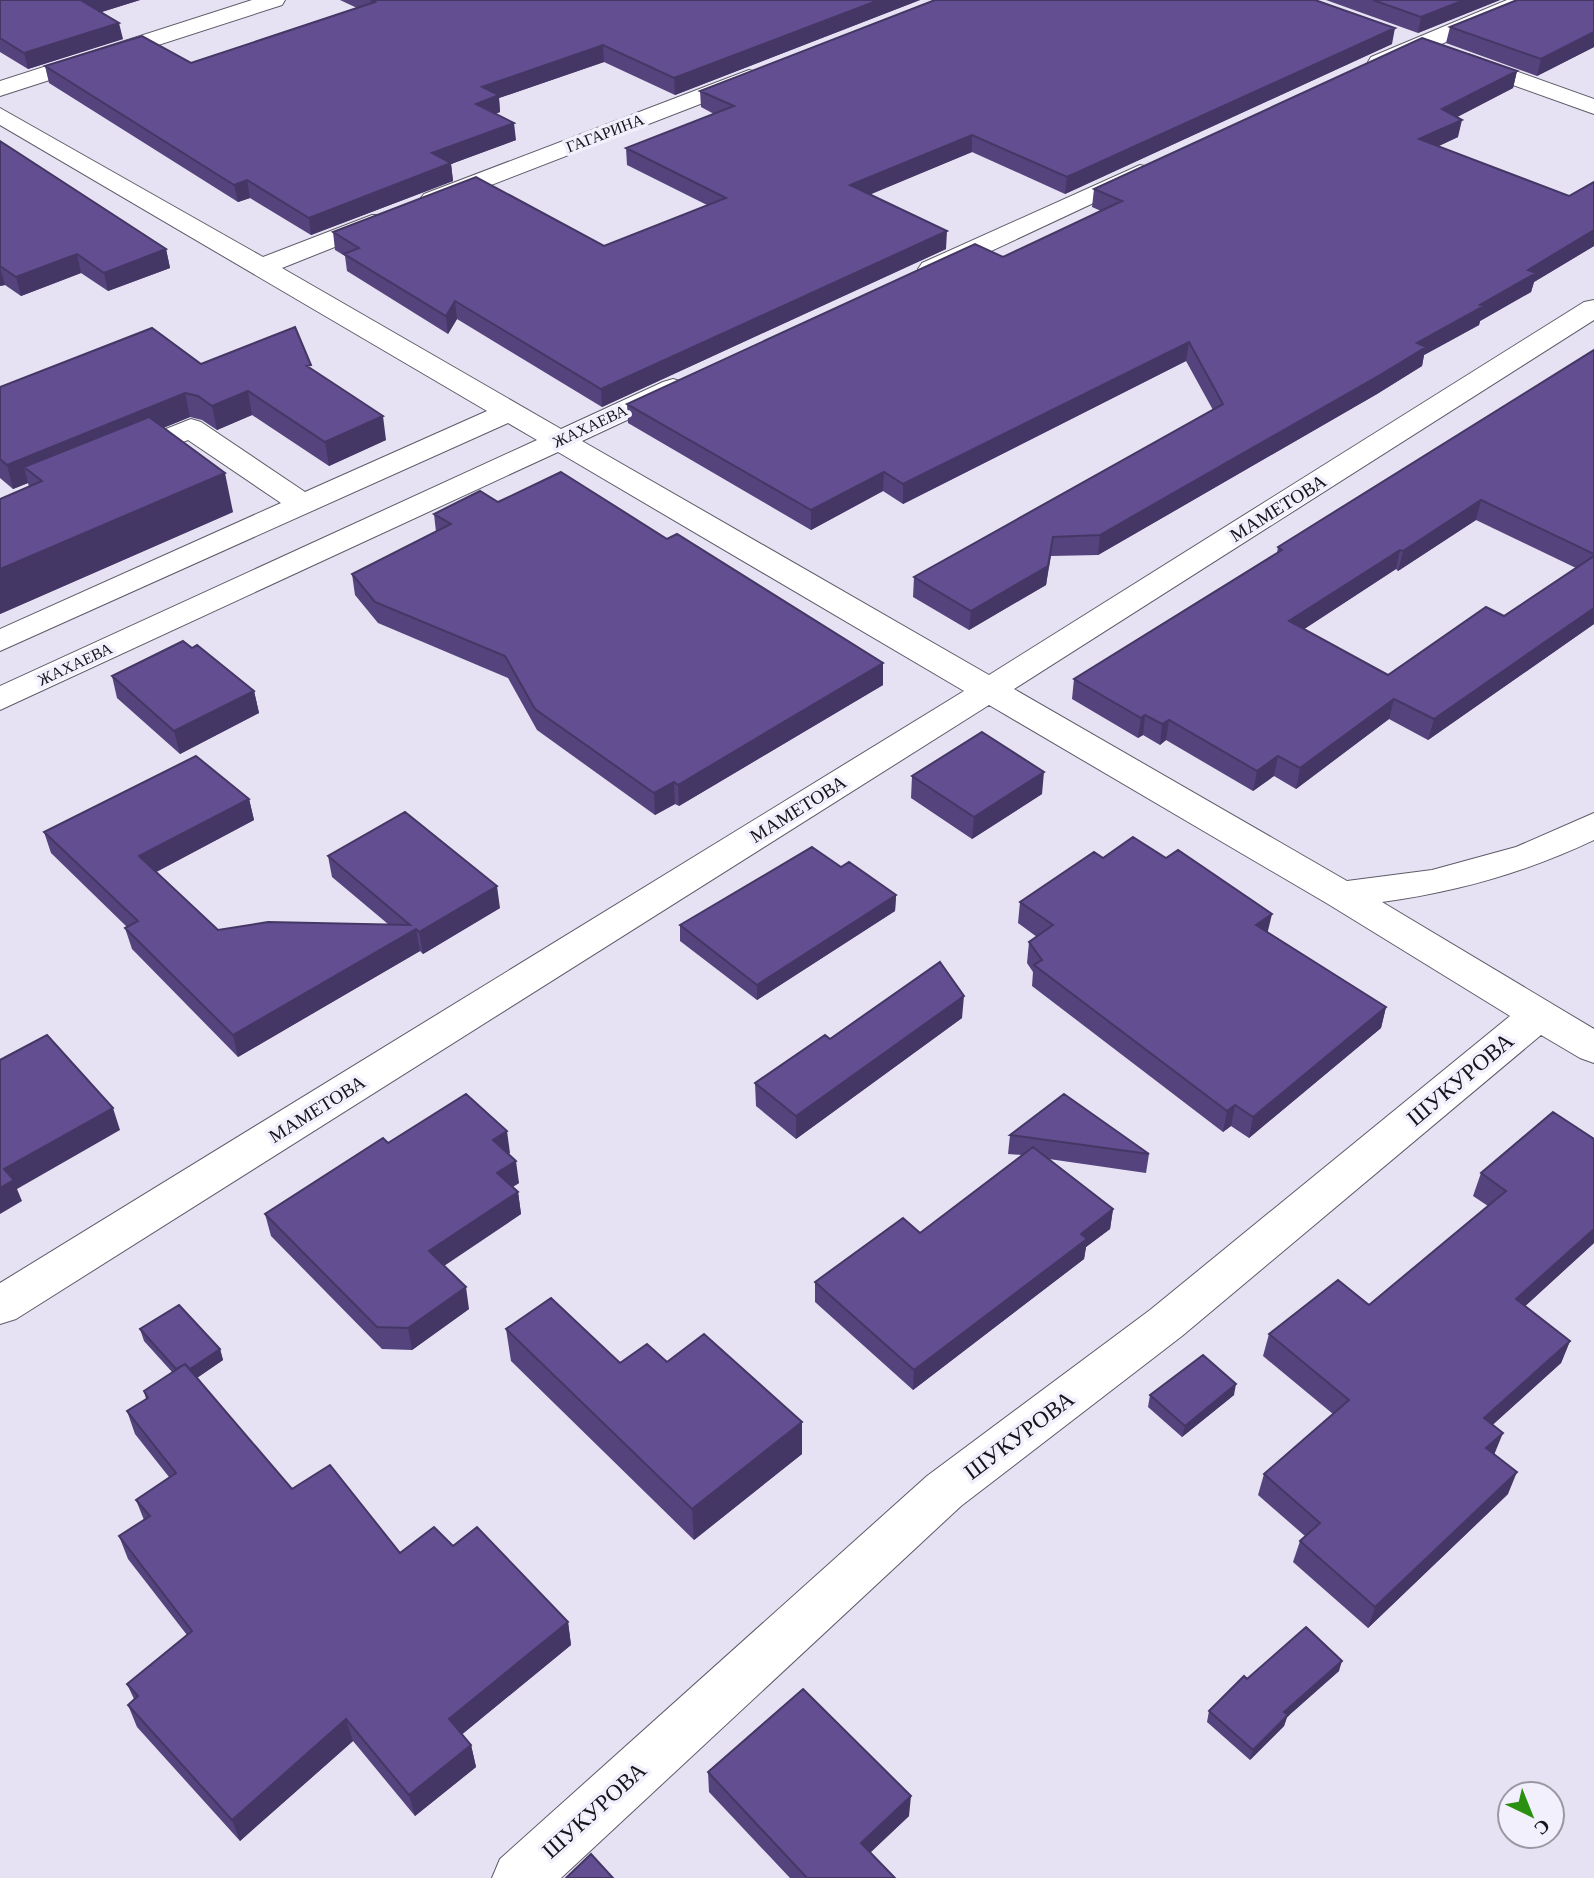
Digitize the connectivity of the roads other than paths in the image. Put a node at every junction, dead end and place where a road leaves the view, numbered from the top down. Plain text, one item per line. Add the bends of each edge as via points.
1 (274, 0) edge
2 (1526, 0) edge
3 (1408, 39) junction
4 (766, 70) edge
5 (1357, 72) edge
6 (0, 89) edge
7 (1594, 107) edge
8 (0, 115) edge
9 (1167, 160) edge
10 (262, 266) junction
11 (902, 282) edge
12 (1594, 308) edge
13 (700, 375) edge
14 (509, 412) junction
15 (561, 439) junction
16 (102, 465) edge
17 (302, 504) junction
18 (0, 641) edge
19 (989, 690) junction
20 (0, 699) edge
21 (1594, 825) edge
22 (1341, 895) junction
23 (1538, 1015) junction
24 (1594, 1048) edge
25 (0, 1306) edge
26 (520, 1878) edge

1 - 6 street
2 - 3 street
3 - 5 street
3 - 7 street
4 - 10 street, ГАГАРИНА
8 - 10 street
9 - 11 street
10 - 14 street
12 - 19 street, МАМЕТОВА
13 - 15 street, ЖАХАЕВА
14 - 15 street
14 - 17 street
15 - 19 street
15 - 20 street, ЖАХАЕВА
16 - 17 street via 191,428
17 - 18 street
19 - 22 street
19 - 25 street, МАМЕТОВА
21 - 22 street via 1505,863 1432,883
22 - 23 street
23 - 24 street
23 - 26 street, ШУКУРОВА via 1166,1323 944,1491

